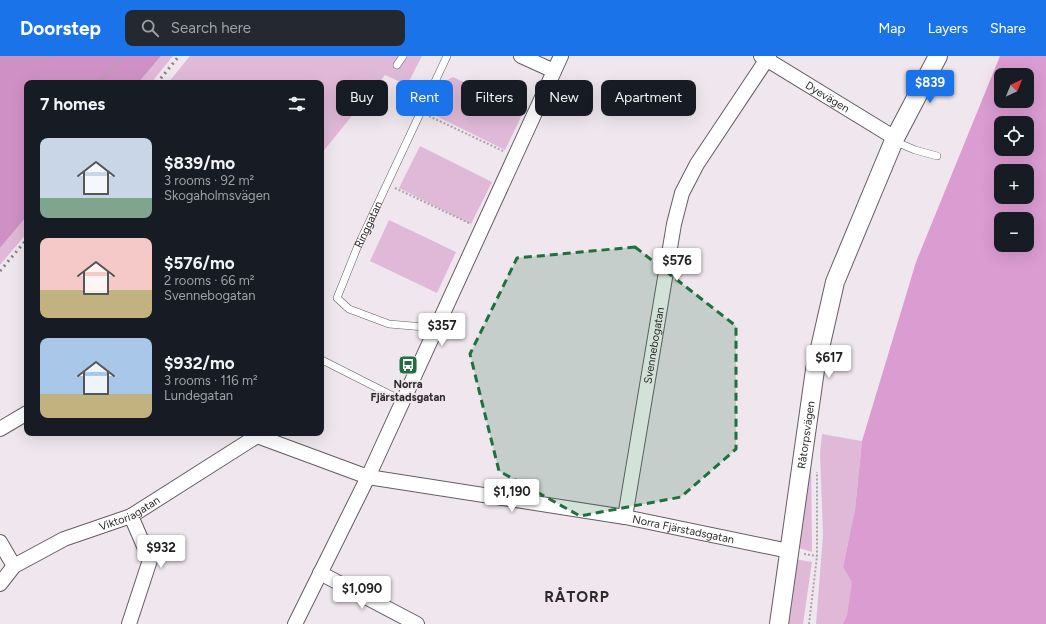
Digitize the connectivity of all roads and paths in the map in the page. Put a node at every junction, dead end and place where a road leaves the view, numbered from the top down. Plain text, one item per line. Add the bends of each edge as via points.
1 (55, 56) edge
2 (126, 56) edge
3 (403, 56) edge
4 (447, 56) edge
5 (521, 56) edge
6 (561, 56) edge
7 (938, 56) edge
8 (765, 57) edge
9 (0, 61) edge
10 (397, 65) dead end
11 (554, 71) junction
12 (100, 80) edge
13 (435, 80) edge
14 (418, 116) edge
15 (429, 116) edge
16 (894, 139) junction
17 (515, 156) junction
18 (937, 156) dead end
19 (387, 184) junction
20 (482, 229) junction
21 (436, 328) junction
22 (324, 361) edge
23 (403, 401) junction
24 (24, 415) edge
25 (0, 429) edge
26 (253, 436) edge
27 (258, 436) edge
28 (817, 465) dead end
29 (368, 477) junction
30 (131, 516) junction
31 (625, 517) junction
32 (0, 542) edge
33 (789, 551) junction
34 (14, 566) junction
35 (320, 573) junction
36 (0, 584) edge
37 (129, 624) edge
38 (295, 624) edge
39 (417, 624) edge
40 (779, 624) edge
41 (809, 624) edge

1 - 9 path
2 - 12 path
3 - 10 lane
4 - 13 lane, Ringgatan
5 - 11 street
6 - 11 street
7 - 16 street, Råtorpsvägen
8 - 16 street, Dyevägen
8 - 31 street, Svennebogatan via 697,164 682,193 674,224
11 - 17 street
14 - 19 lane, Ringgatan
15 - 17 path
16 - 18 lane via 915,150
16 - 33 street, Råtorpsvägen via 835,282 815,370
17 - 20 street
19 - 20 path
19 - 21 lane, Ringgatan via 337,298 349,309 389,324
20 - 21 street
21 - 23 street
22 - 23 lane
23 - 29 street
24 - 25 street
26 - 30 street, Viktoriagatan
27 - 29 street, Norra Fjärstadsgatan
28 - 41 path via 817,556
29 - 31 street, Norra Fjärstadsgatan
29 - 35 street
30 - 34 street, Viktoriagatan via 64,539
30 - 37 street via 150,560
31 - 33 street, Norra Fjärstadsgatan
32 - 34 street
33 - 40 street, Råtorpsvägen
34 - 36 street, Viktoriagatan
35 - 38 street
35 - 39 street

